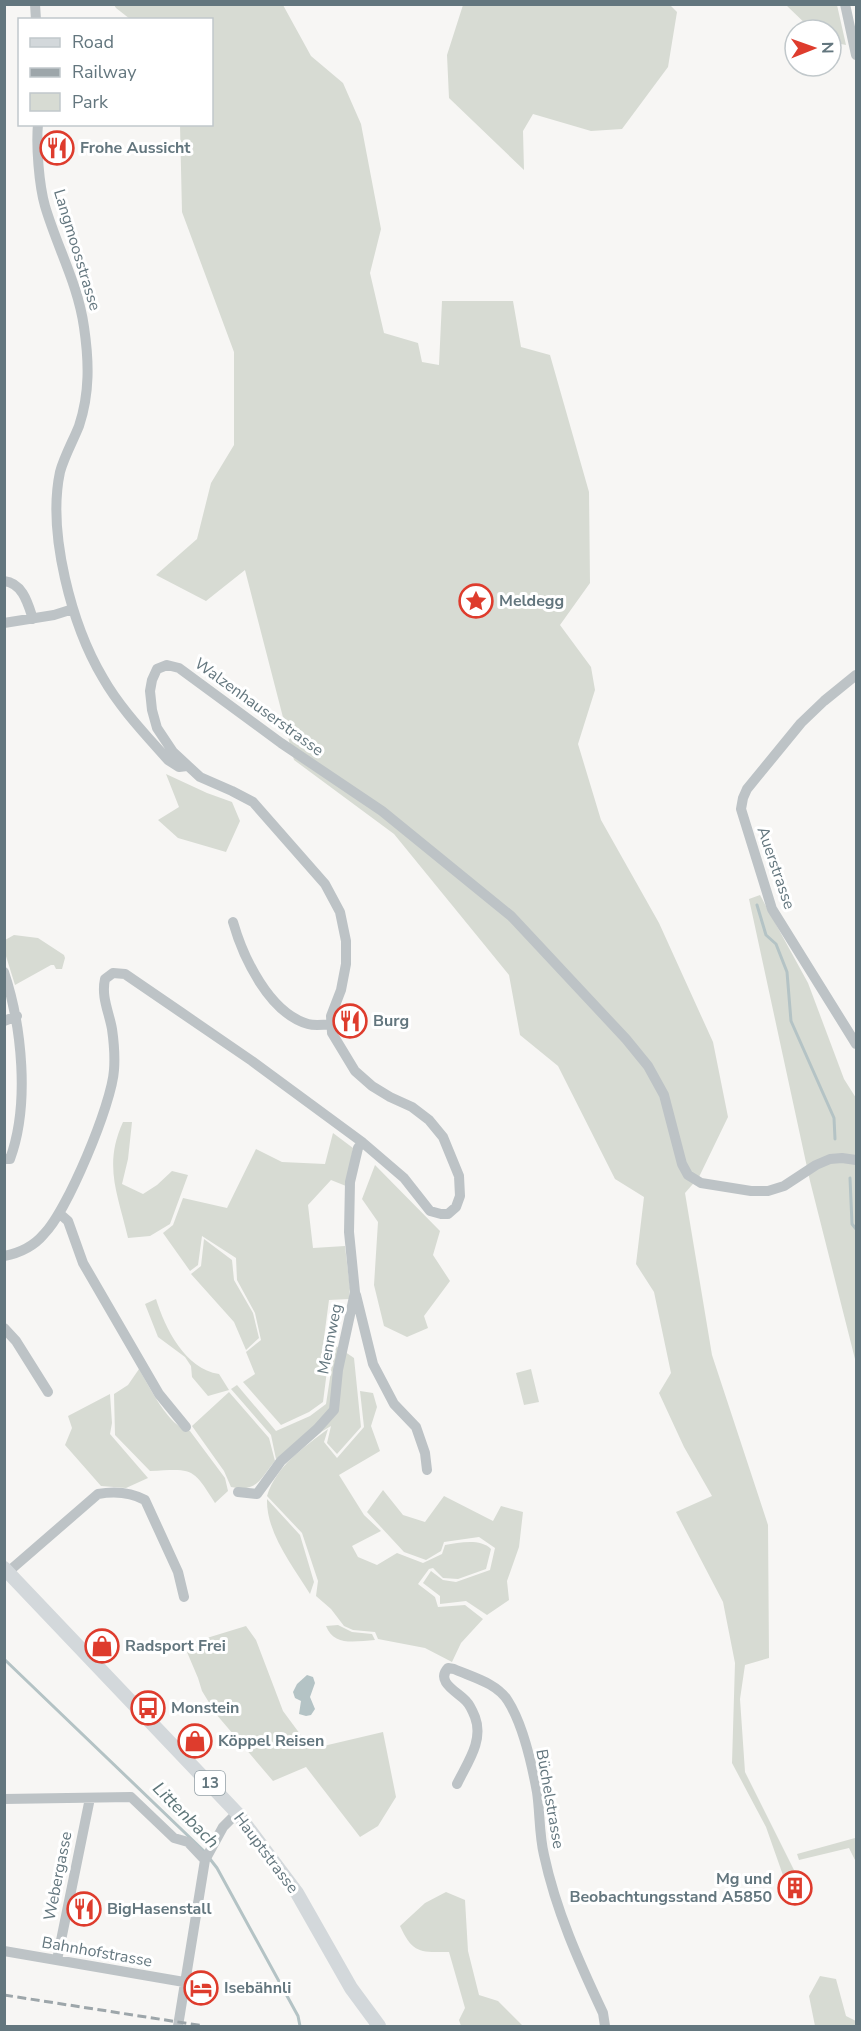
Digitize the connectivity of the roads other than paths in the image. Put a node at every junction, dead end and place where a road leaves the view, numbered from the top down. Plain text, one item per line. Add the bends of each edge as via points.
1 (845, 4) edge
2 (856, 55) edge
3 (38, 126) edge
4 (4, 581) edge
5 (73, 609) junction
6 (33, 619) junction
7 (4, 623) edge
8 (856, 675) edge
9 (187, 766) junction
10 (233, 922) dead end
11 (4, 972) edge
12 (17, 1016) junction
13 (4, 1021) edge
14 (331, 1024) junction
15 (856, 1044) edge
16 (362, 1143) junction
17 (4, 1159) edge
18 (856, 1160) edge
19 (60, 1214) junction
20 (4, 1256) edge
21 (355, 1292) junction
22 (4, 1328) edge
23 (48, 1392) dead end
24 (186, 1427) dead end
25 (427, 1470) dead end
26 (238, 1492) dead end
27 (6, 1570) edge
28 (184, 1597) dead end
29 (457, 1784) dead end
30 (90, 1798) junction
31 (4, 1799) edge
32 (237, 1813) junction
33 (205, 1860) junction
34 (4, 1951) edge
35 (57, 1960) junction
36 (184, 1982) junction
37 (178, 2026) edge
38 (379, 2026) edge
39 (605, 2026) edge

1 - 2 street
3 - 5 street, Langmoosstrasse via 45,204 79,301 88,376 79,425 60,471 56,507 57,532
4 - 6 street via 21,590
5 - 6 street
5 - 9 street, Langmoosstrasse via 103,679 168,760 179,767
6 - 7 street
8 - 15 street, Auerstrasse via 816,708 747,789 742,816 772,909
9 - 14 street, Walzenhauserstrasse via 200,777 254,802 325,884 340,912 346,941 346,964
9 - 18 street, Walzenhauserstrasse via 157,728 152,710 152,680 157,669 167,665 179,668 382,811 511,916 648,1066 664,1095 688,1175 701,1183 768,1191 830,1159
10 - 14 street via 248,962 274,1002 306,1023
11 - 12 street
12 - 13 street
12 - 17 street via 20,1122 10,1159
14 - 16 street via 332,1033 355,1071 372,1086 412,1107 443,1137 459,1176 456,1207 448,1214 430,1211 404,1178
16 - 19 street via 182,1013 125,975 113,973 104,985 115,1053 112,1085
16 - 21 street, Mennweg via 350,1182 349,1232
19 - 20 street via 37,1242
19 - 24 street via 68,1221 83,1263 159,1394
21 - 25 street via 373,1364 394,1404 416,1427
21 - 26 street, Mennweg via 338,1370 334,1410 281,1461 257,1494
22 - 23 street
27 - 28 street via 98,1494 134,1494 145,1500 178,1572
27 - 32 main road, Hauptstrasse / 13
29 - 39 street, Büchelstrasse via 478,1732 466,1701 447,1685 444,1678 448,1668 494,1686 516,1715 536,1790 544,1854 566,1932 603,2013
30 - 31 street
30 - 33 street via 130,1797 174,1838 188,1842
30 - 35 street, Webergasse
32 - 33 street via 223,1827
32 - 38 main road, Hauptstrasse / 13 via 297,1893 351,1988
33 - 36 street
34 - 35 street, Bahnhofstrasse
35 - 36 street, Bahnhofstrasse
36 - 37 street

